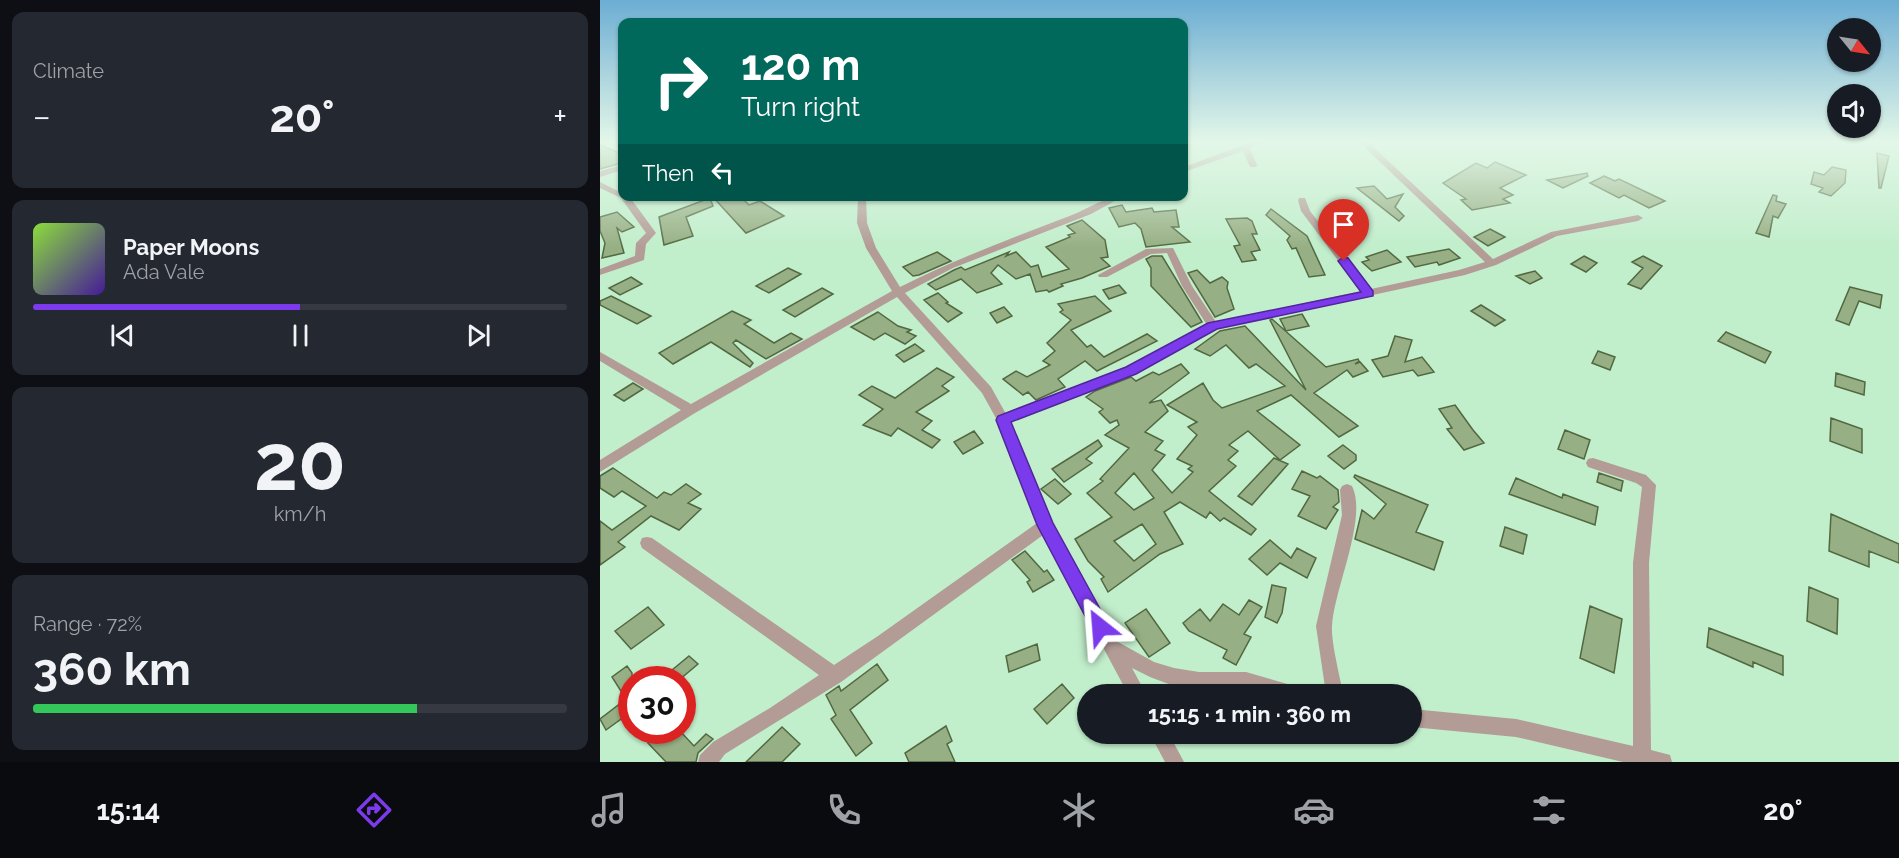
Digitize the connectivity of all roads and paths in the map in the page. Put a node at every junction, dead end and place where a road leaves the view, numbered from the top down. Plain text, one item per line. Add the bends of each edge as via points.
1 (1400, 177) edge
2 (600, 185) edge
3 (618, 194) edge
4 (1302, 200) dead end
5 (627, 201) edge
6 (862, 201) edge
7 (1110, 201) edge
8 (1638, 218) dead end
9 (1492, 263) junction
10 (600, 272) edge
11 (1103, 275) dead end
12 (898, 292) junction
13 (1369, 294) junction
14 (1213, 326) junction
15 (600, 356) edge
16 (690, 410) junction
17 (1003, 420) junction
18 (603, 461) edge
19 (1593, 463) dead end
20 (1347, 490) dead end
21 (1046, 525) junction
22 (647, 543) dead end
23 (1111, 648) junction
24 (835, 676) junction
25 (1131, 684) edge
26 (1256, 684) edge
27 (1333, 684) edge
28 (1422, 719) edge
29 (1165, 744) edge
30 (1642, 756) junction
31 (706, 762) edge
32 (1175, 762) edge
33 (1663, 762) edge

1 - 9 street
2 - 3 street
4 - 13 street via 1306,211
5 - 10 street via 651,233 641,243 640,258
6 - 12 street via 862,223 871,248
7 - 12 street via 949,266
8 - 9 street via 1554,234
9 - 13 street
11 - 14 street via 1149,251 1170,250
12 - 16 street
12 - 17 street via 973,372
13 - 14 street
14 - 17 street via 1131,370
15 - 16 street
16 - 18 street
17 - 21 street
19 - 30 street via 1648,485 1641,563
20 - 27 street via 1349,515 1324,626
21 - 23 street
21 - 24 street
22 - 24 street
23 - 25 street
23 - 26 street via 1174,677
24 - 31 street via 719,748
28 - 30 street via 1516,728
29 - 32 street
30 - 33 street

